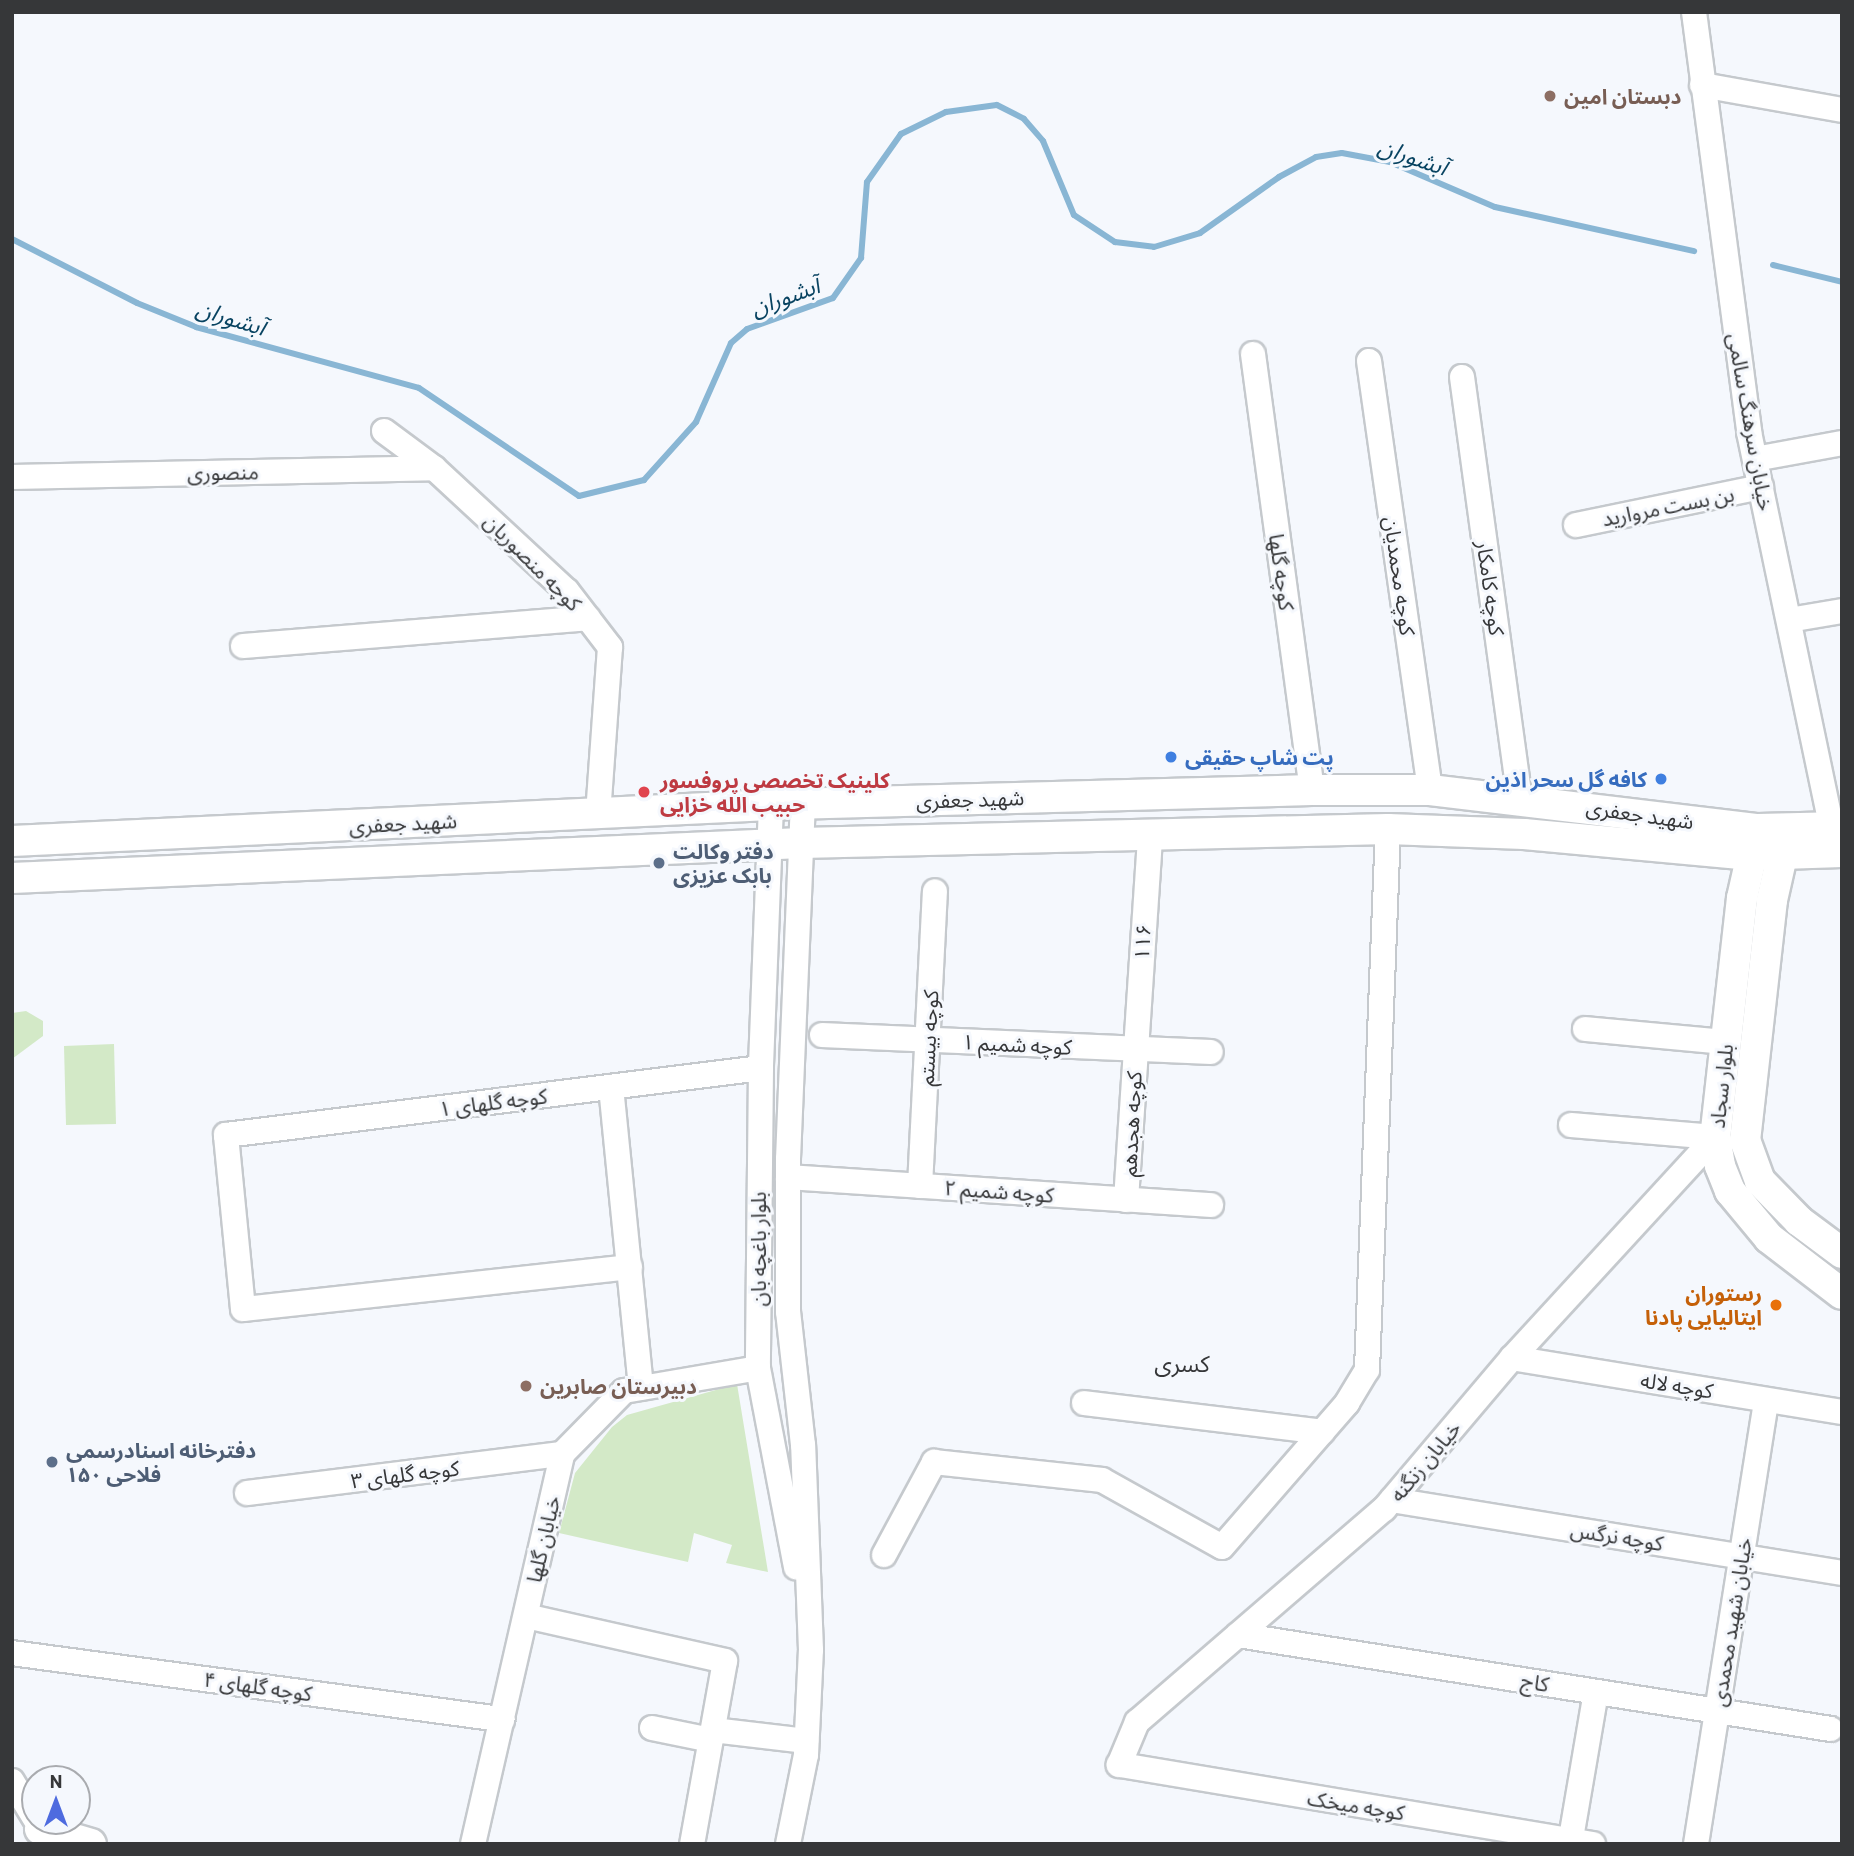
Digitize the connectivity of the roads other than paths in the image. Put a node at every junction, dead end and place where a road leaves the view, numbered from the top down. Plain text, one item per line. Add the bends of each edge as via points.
1 (1694, 12) edge
2 (1702, 86) junction
3 (1842, 110) edge
4 (1253, 354) dead end
5 (1370, 361) dead end
6 (1462, 377) dead end
7 (384, 431) dead end
8 (1842, 443) edge
9 (1755, 459) junction
10 (434, 468) junction
11 (12, 477) edge
12 (1761, 487) junction
13 (1576, 525) dead end
14 (1842, 611) edge
15 (588, 618) junction
16 (1789, 620) junction
17 (243, 646) dead end
18 (1312, 790) junction
19 (1430, 790) junction
20 (1520, 798) junction
21 (803, 804) junction
22 (771, 805) junction
23 (598, 815) junction
24 (1388, 829) junction
25 (1150, 835) junction
26 (1838, 840) edge
27 (12, 841) edge
28 (1754, 842) junction
29 (801, 843) junction
30 (1784, 844) junction
31 (770, 858) junction
32 (800, 874) junction
33 (12, 878) edge
34 (935, 891) dead end
35 (1585, 1029) dead end
36 (822, 1035) dead end
37 (928, 1040) junction
38 (1726, 1042) junction
39 (1135, 1049) junction
40 (1211, 1052) dead end
41 (761, 1069) junction
42 (611, 1087) junction
43 (1572, 1125) dead end
44 (1715, 1137) junction
45 (1745, 1140) junction
46 (788, 1177) junction
47 (920, 1186) junction
48 (1126, 1200) junction
49 (1211, 1205) dead end
50 (1842, 1253) edge
51 (630, 1267) junction
52 (1842, 1294) edge
53 (1512, 1358) junction
54 (758, 1368) junction
55 (641, 1388) junction
56 (1766, 1400) junction
57 (1084, 1403) dead end
58 (1842, 1412) edge
59 (1322, 1432) junction
60 (562, 1454) junction
61 (247, 1493) dead end
62 (1392, 1500) junction
63 (884, 1555) dead end
64 (1741, 1557) junction
65 (1842, 1573) edge
66 (526, 1616) junction
67 (1238, 1635) junction
68 (811, 1650) junction
69 (12, 1653) edge
70 (1596, 1692) junction
71 (1717, 1711) junction
72 (503, 1719) junction
73 (652, 1728) dead end
74 (1831, 1729) dead end
75 (712, 1735) junction
76 (806, 1741) junction
77 (1119, 1765) joint
78 (694, 1833) edge
79 (71, 1835) edge
80 (1578, 1843) edge
81 (91, 1844) edge
82 (473, 1844) edge
83 (789, 1844) edge
84 (1696, 1844) edge

1 - 2 street, خیابان سرهنگ سالمی
2 - 3 street
2 - 9 street, خیابان سرهنگ سالمی
4 - 18 street, کوچه گلها
5 - 19 street, کوچه محمدیان
6 - 20 street, کوچه کامکار
7 - 10 street, کوچه منصوریان
8 - 9 street
9 - 12 street, خیابان سرهنگ سالمی
10 - 11 street, منصوری
10 - 15 street, کوچه منصوریان via 567,591
12 - 13 street, بن بست مروارید
12 - 16 street, خیابان سرهنگ سالمی
14 - 16 street
15 - 17 street
15 - 23 street, کوچه منصوریان via 610,647
16 - 26 street, خیابان سرهنگ سالمی
18 - 19 main road, شهید جعفری
18 - 21 main road, شهید جعفری
19 - 20 main road, شهید جعفری
20 - 28 main road, شهید جعفری
21 - 22 main road, شهید جعفری
21 - 29 street, بلوار باغچه بان
22 - 23 main road, شهید جعفری
22 - 31 street, بلوار باغچه بان
23 - 27 main road, شهید جعفری
24 - 25 main road, شهید جعفری
24 - 28 main road, شهید جعفری
24 - 59 street via 1367,1370 1348,1403
25 - 29 main road, شهید جعفری
25 - 39 street, ۱۱۶
26 - 30 main road, شهید جعفری
28 - 30 main road, شهید جعفری
28 - 38 main road, بلوار سجاد
29 - 31 main road, شهید جعفری
29 - 32 street, بلوار باغچه بان
30 - 45 main road, بلوار سجاد via 1772,900
31 - 32 street via 774,864 790,862
31 - 33 main road, شهید جعفری
31 - 41 street, بلوار باغچه بان
32 - 46 street, بلوار باغچه بان
34 - 37 street, کوچه بیستم
35 - 38 street
36 - 37 street, کوچه شمیم ۱
37 - 39 street, کوچه شمیم ۱
37 - 47 street, کوچه بیستم
38 - 44 main road, بلوار سجاد
39 - 40 street, کوچه شمیم ۱
39 - 48 street, کوچه هجدهم
41 - 42 street, کوچه گلهای ۱
41 - 54 street, بلوار باغچه بان
42 - 51 street
42 - 51 street, کوچه گلهای ۱ via 226,1135 243,1310
43 - 44 street
44 - 45 main road
44 - 52 main road, بلوار سجاد via 1730,1191 1769,1238
44 - 53 street, خیابان زنگنه
45 - 50 main road, بلوار سجاد via 1760,1181 1799,1221
46 - 47 street, کوچه شمیم ۲
46 - 68 street, بلوار باغچه بان via 788,1312 803,1446
47 - 48 street, کوچه شمیم ۲
48 - 49 street, کوچه شمیم ۲
51 - 55 street
53 - 56 street, کوچه لاله
53 - 62 street, خیابان زنگنه
54 - 55 street
54 - 68 street, بلوار باغچه بان
55 - 60 street via 624,1391
56 - 58 street, کوچه لاله
56 - 64 street, خیابان شهید محمدی
57 - 59 street
59 - 63 street via 1222,1547 1102,1480 934,1462
60 - 61 street, کوچه گلهای ۳
60 - 66 street, خیابان گلها
62 - 64 street, کوچه نرگس
62 - 67 street, خیابان زنگنه
64 - 65 street, کوچه نرگس
64 - 71 street, خیابان شهید محمدی
66 - 72 street, خیابان گلها
66 - 75 street via 725,1661
67 - 70 street, کاج
67 - 77 street, خیابان زنگنه via 1137,1722
68 - 76 street, بلوار باغچه بان
69 - 72 street, کوچه گلهای ۴
70 - 71 street, کاج
70 - 80 street
71 - 74 street, کاج
71 - 84 street, خیابان شهید محمدی
72 - 82 street, خیابان گلها
73 - 75 street
75 - 76 street
75 - 78 street
76 - 83 street, بلوار باغچه بان
77 - 80 street, کوچه میخک
79 - 81 main road

